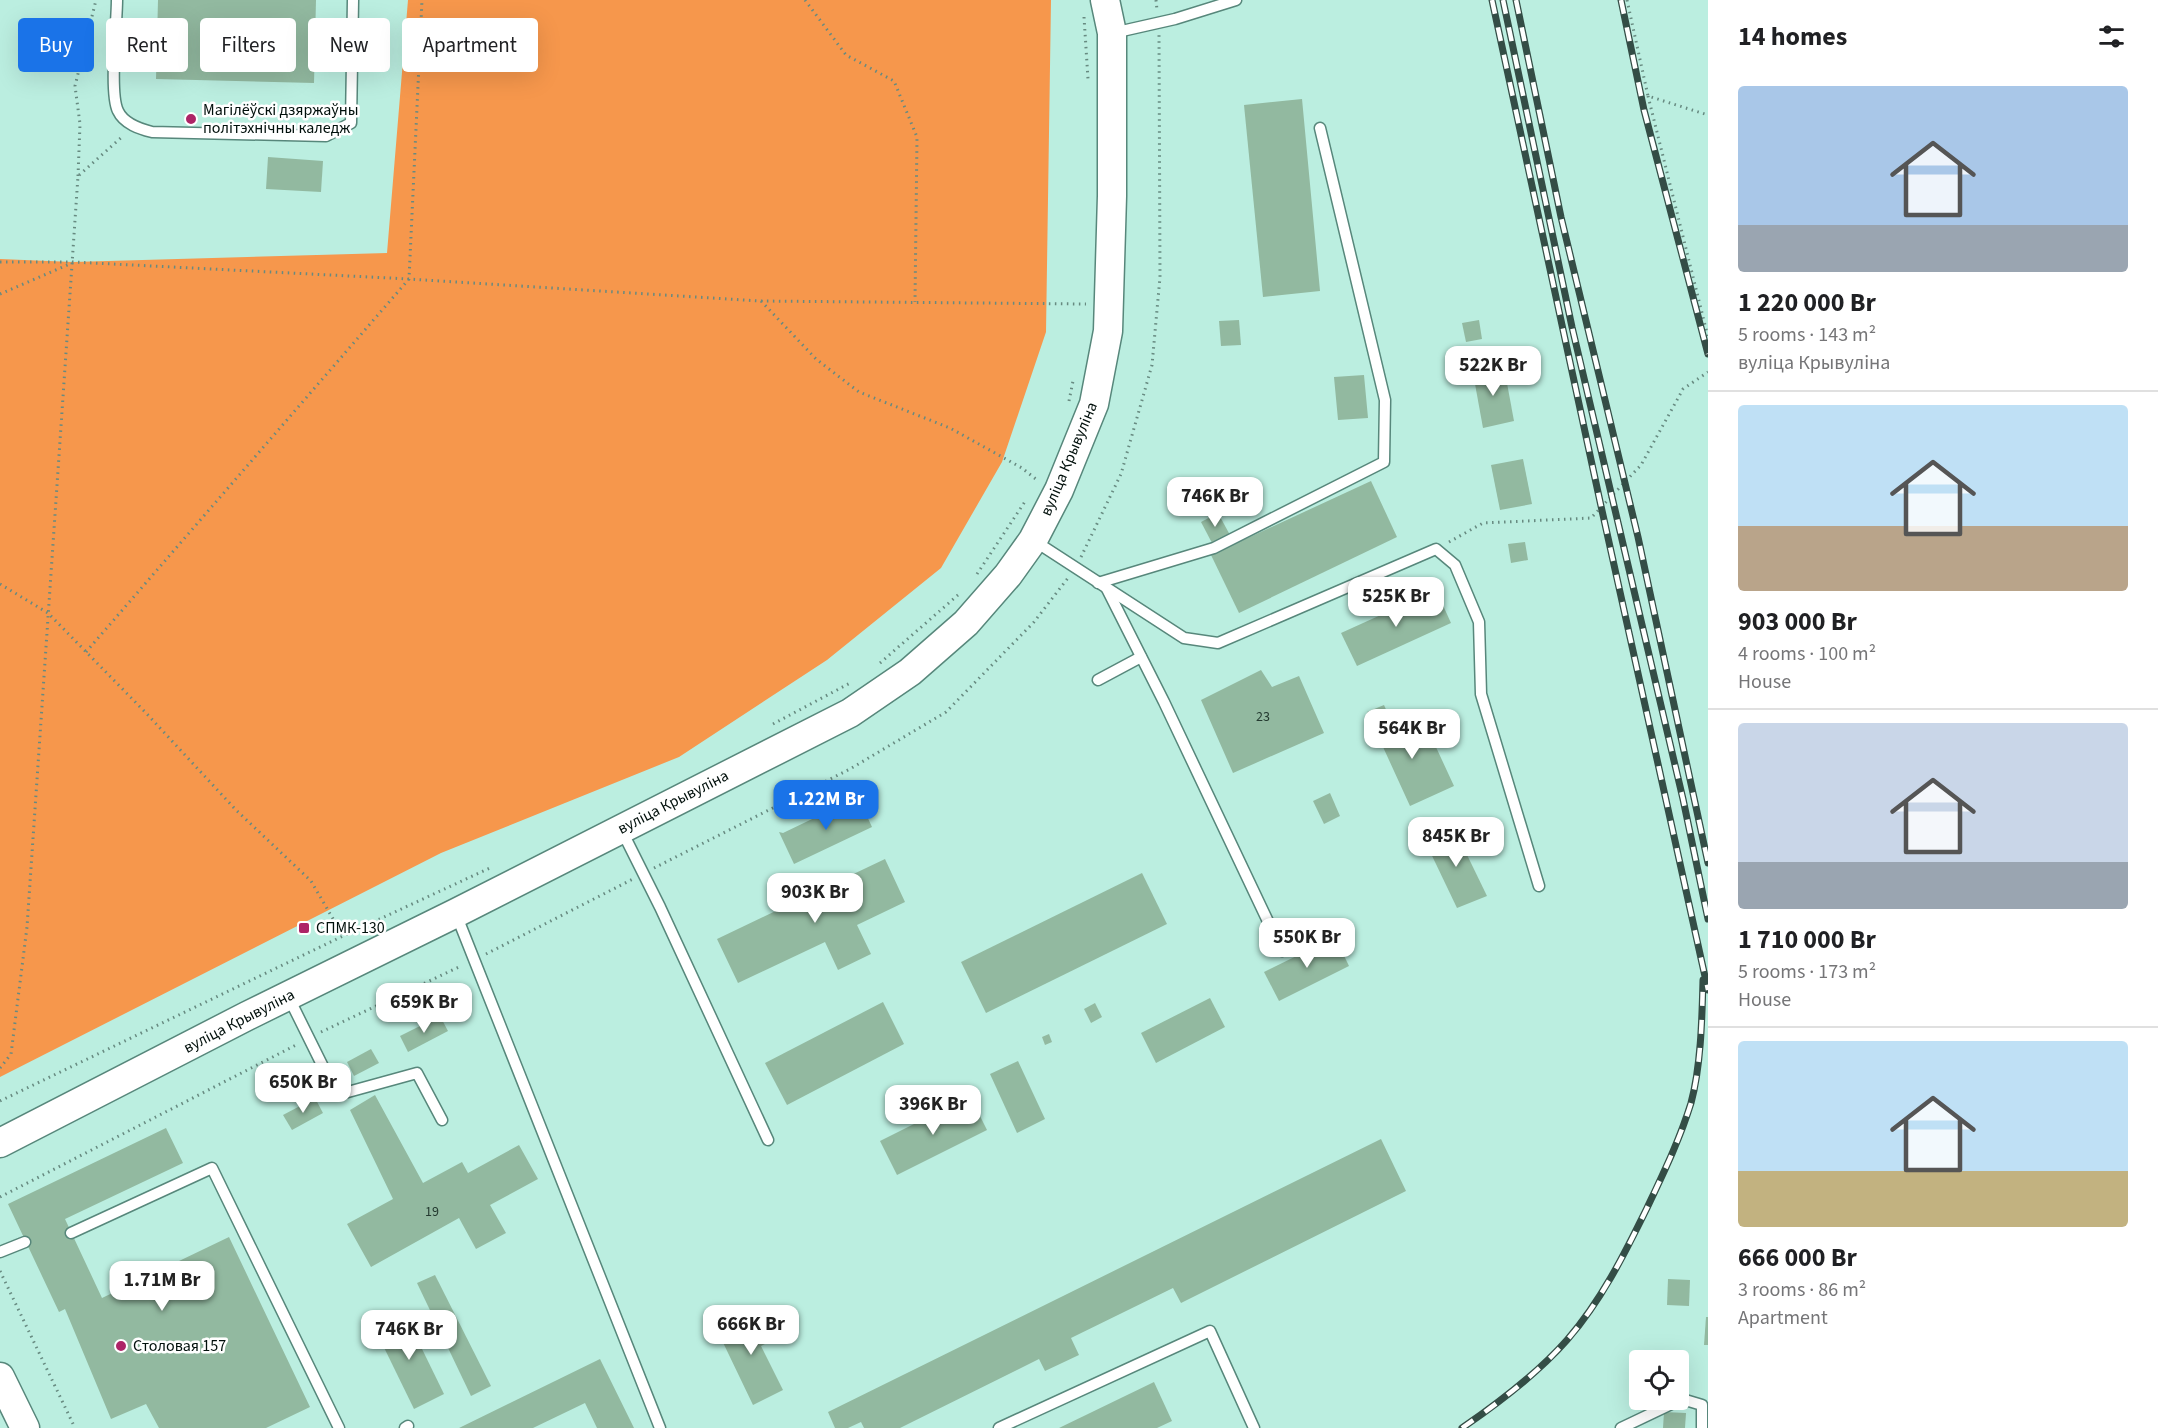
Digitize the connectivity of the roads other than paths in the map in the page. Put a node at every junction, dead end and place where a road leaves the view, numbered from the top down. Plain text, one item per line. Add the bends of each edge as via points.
1 (117, 0) edge
2 (353, 0) edge
3 (1236, 0) edge
4 (1094, 6) edge
5 (1112, 33) junction
6 (1320, 128) dead end
7 (1033, 540) junction
8 (1102, 586) junction
9 (1141, 657) junction
10 (1098, 680) dead end
11 (621, 828) junction
12 (1539, 886) dead end
13 (456, 913) junction
14 (1282, 951) dead end
15 (288, 996) junction
16 (442, 1120) dead end
17 (768, 1140) dead end
18 (0, 1143) edge
19 (71, 1233) dead end
20 (25, 1242) dead end
21 (0, 1252) edge
22 (0, 1377) edge
23 (25, 1428) edge
24 (339, 1428) edge
25 (660, 1428) edge
26 (999, 1428) edge
27 (1254, 1428) edge
28 (1621, 1428) edge
29 (1702, 1428) edge

1 - 2 lane via 114,96 118,113 133,127 152,132 326,136 351,123
3 - 5 lane
4 - 5 main road, вуліца Крывуліна
5 - 7 main road, вуліца Крывуліна via 1108,331 1094,404 1059,490
6 - 8 lane via 1385,400 1384,462 1214,548
7 - 8 lane
7 - 11 main road, вуліца Крывуліна via 966,624 902,678 850,713
8 - 9 lane
8 - 12 lane via 1184,638 1218,644 1436,549 1455,565 1479,622 1481,694
9 - 10 lane
9 - 14 lane
11 - 13 main road, вуліца Крывуліна
11 - 17 lane
13 - 15 main road, вуліца Крывуліна
13 - 25 lane
15 - 16 lane via 337,1095 417,1073
15 - 18 main road, вуліца Крывуліна
19 - 24 lane via 212,1168
20 - 21 lane
22 - 23 main road
26 - 27 lane via 1210,1331
28 - 29 lane via 1682,1399 1702,1405

